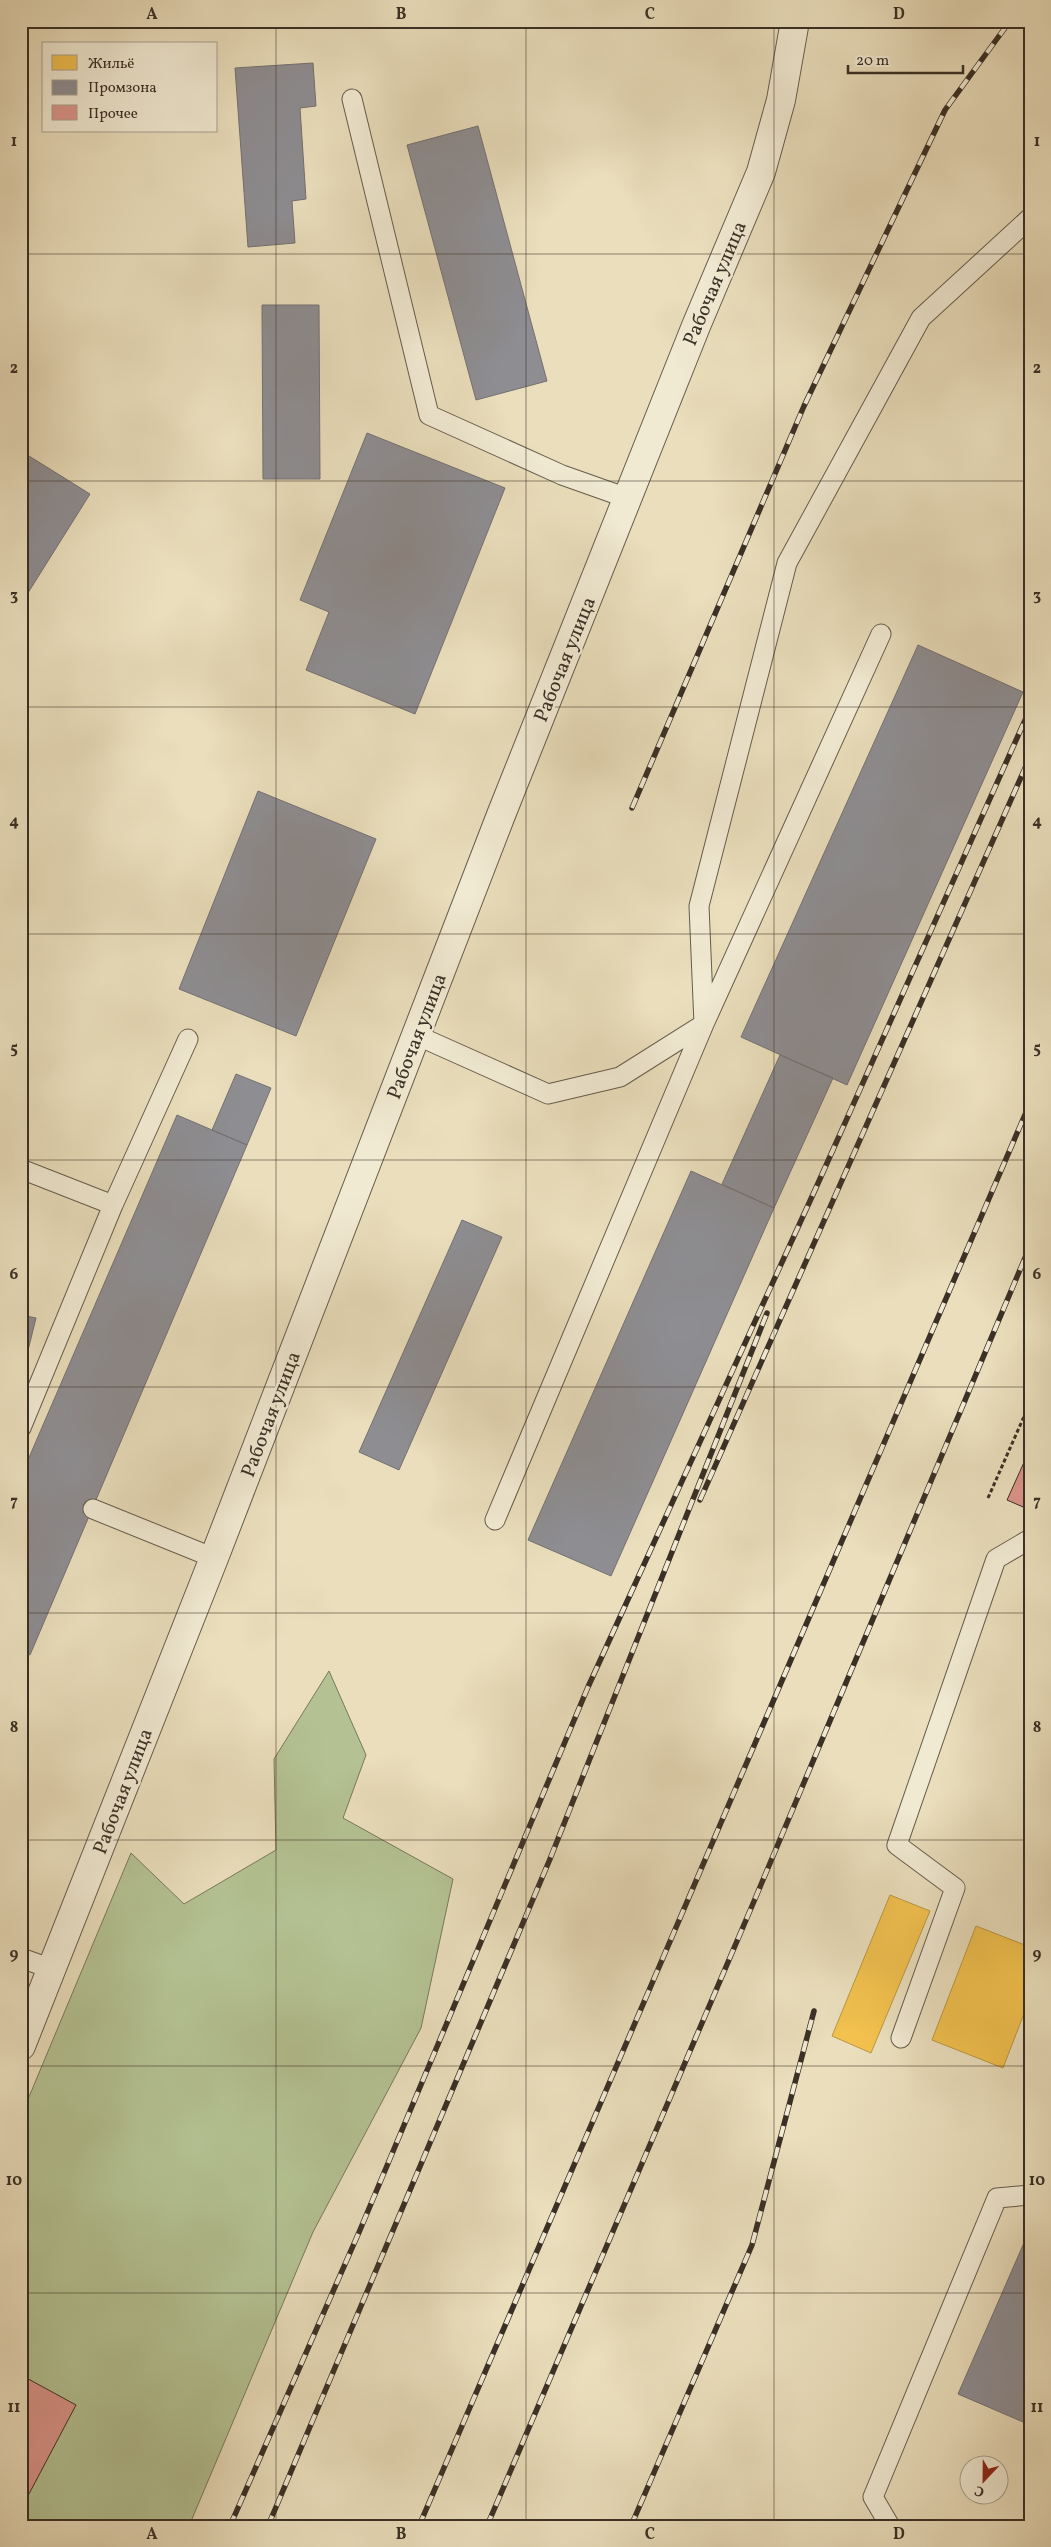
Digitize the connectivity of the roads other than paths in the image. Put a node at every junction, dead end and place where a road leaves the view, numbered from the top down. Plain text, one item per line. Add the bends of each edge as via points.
1 (795, 21) edge
2 (352, 99) dead end
3 (1030, 218) edge
4 (627, 498) junction
5 (881, 634) dead end
6 (704, 1024) junction
7 (416, 1035) junction
8 (188, 1039) dead end
9 (21, 1169) edge
10 (113, 1205) junction
11 (21, 1428) edge
12 (92, 1509) dead end
13 (495, 1520) dead end
14 (1030, 1539) edge
15 (214, 1558) junction
16 (21, 1958) edge
17 (52, 1969) junction
18 (901, 2038) dead end
19 (21, 2046) edge
20 (1030, 2195) edge
21 (890, 2526) edge

1 - 4 street, Рабочая улица via 781,100 761,172
2 - 4 lane via 429,415 562,475
3 - 6 lane via 921,318 787,563 699,906
4 - 7 street, Рабочая улица
5 - 6 lane
6 - 7 lane via 620,1077 548,1094
6 - 13 lane
7 - 15 street, Рабочая улица
8 - 10 lane
9 - 10 lane
10 - 11 lane
12 - 15 lane
14 - 18 lane via 996,1559 897,1845 955,1888
15 - 17 street, Рабочая улица
16 - 17 lane
17 - 19 street, Рабочая улица
20 - 21 lane via 997,2198 873,2497

